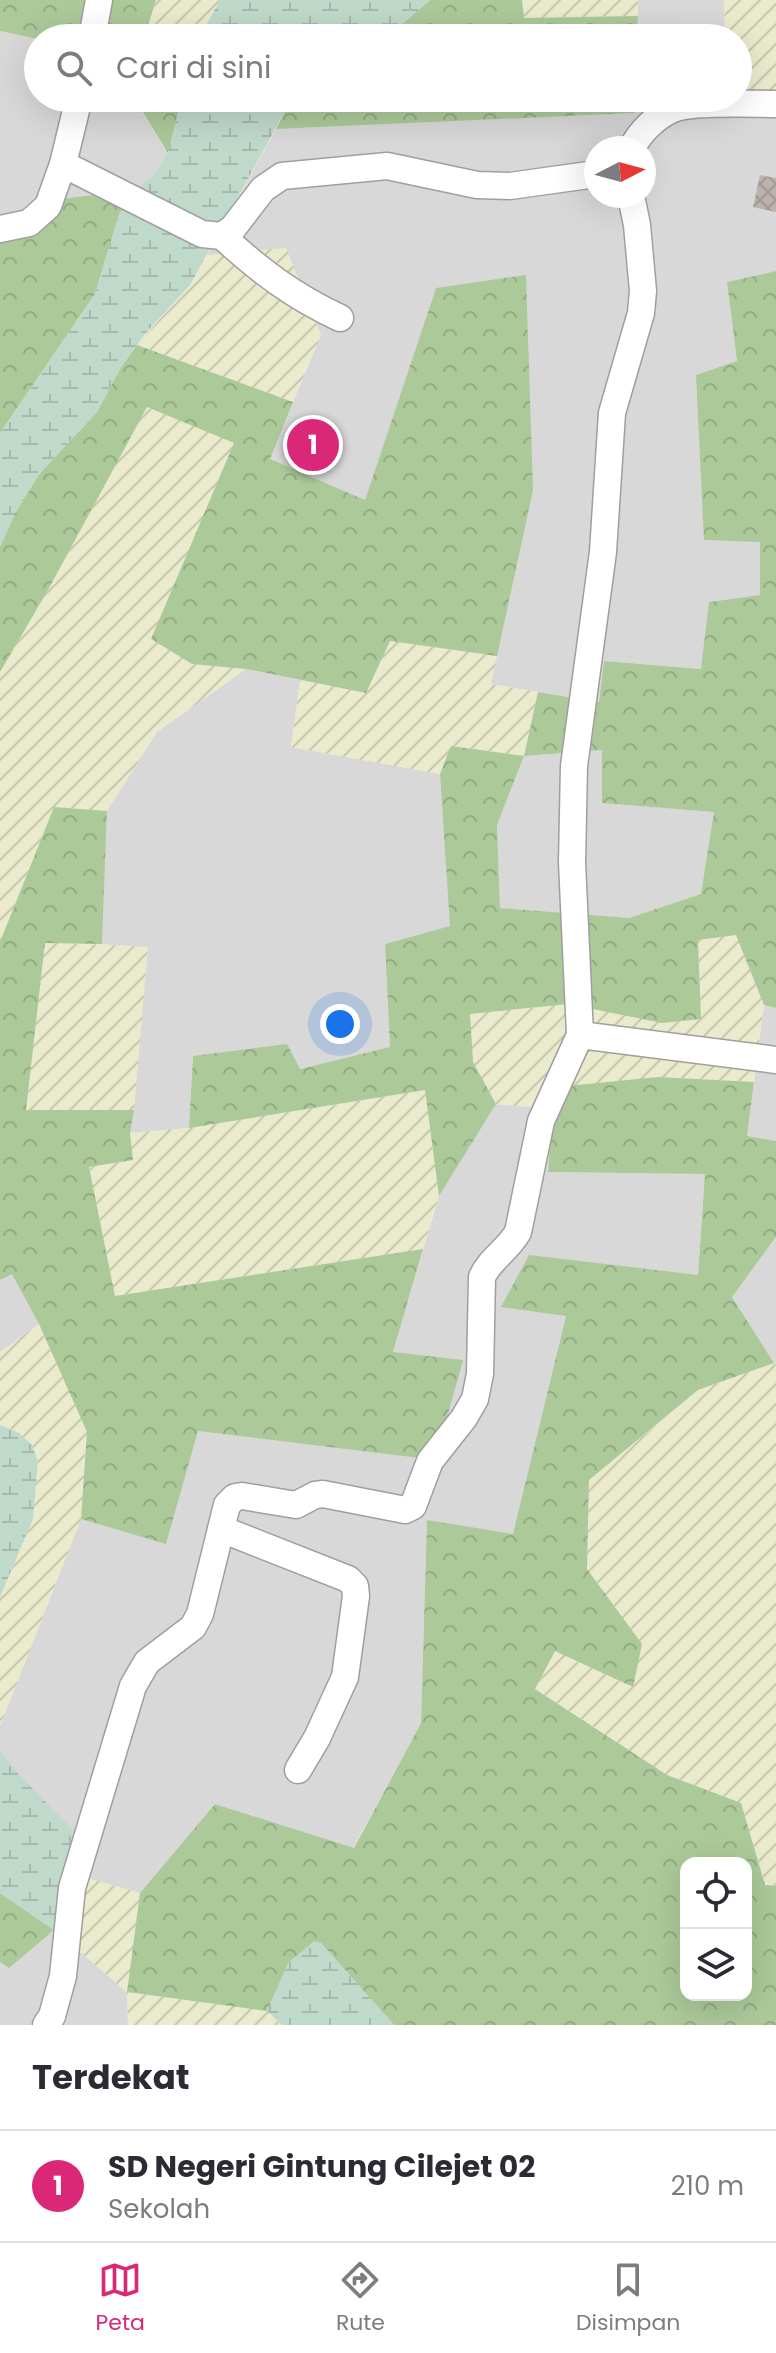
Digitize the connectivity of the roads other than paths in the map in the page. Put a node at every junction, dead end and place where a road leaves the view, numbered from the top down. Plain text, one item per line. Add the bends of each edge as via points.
1 (99, 0) edge
2 (95, 24) edge
3 (776, 104) edge
4 (752, 105) edge
5 (76, 112) edge
6 (669, 112) edge
7 (640, 136) edge
8 (63, 164) junction
9 (584, 176) edge
10 (633, 208) edge
11 (0, 229) edge
12 (222, 236) junction
13 (340, 318) dead end
14 (580, 1035) junction
15 (776, 1060) edge
16 (221, 1529) junction
17 (298, 1770) dead end
18 (46, 2025) edge

1 - 2 street
3 - 4 street
5 - 8 street
6 - 7 street
8 - 11 street via 48,206 29,223
8 - 12 street via 202,234
9 - 12 street via 510,186 477,185 387,166 282,176 263,189
10 - 14 street via 641,313 612,413 603,552 574,766 572,862
12 - 13 street via 257,269
14 - 15 street
14 - 16 street via 541,1121 518,1232 482,1277 475,1399 430,1461 413,1506 405,1510 323,1494 296,1505 242,1496 227,1505
16 - 17 street via 355,1586 345,1677
16 - 18 street via 193,1627 147,1662 133,1686 72,1888 63,1976

